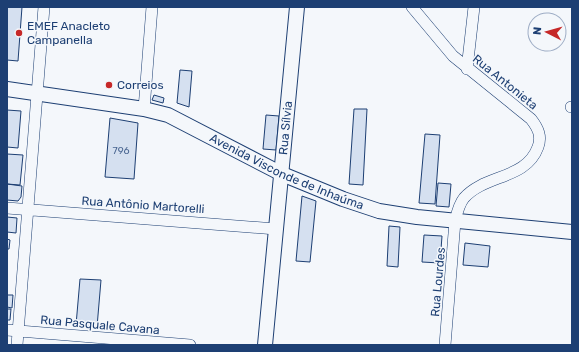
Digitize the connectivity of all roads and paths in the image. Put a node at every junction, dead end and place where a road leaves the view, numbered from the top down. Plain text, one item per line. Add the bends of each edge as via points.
1 (44, 7) edge
2 (152, 7) edge
3 (297, 7) edge
4 (412, 7) edge
5 (474, 7) edge
6 (467, 69) junction
7 (7, 89) edge
8 (37, 93) junction
9 (144, 109) junction
10 (282, 174) junction
11 (7, 208) edge
12 (28, 210) junction
13 (455, 221) junction
14 (276, 229) junction
15 (572, 232) edge
16 (13, 331) edge
17 (17, 345) edge
18 (190, 345) edge
19 (265, 345) edge
20 (445, 345) edge

1 - 8 street
2 - 9 street
3 - 10 main road, Rua Sílvia
4 - 6 street, Rua Antonieta
5 - 6 street
6 - 13 street, Rua Antonieta via 531,119 540,136 534,156 528,165 475,188 463,198
7 - 8 main road, Avenida Visconde de Inhaúma
8 - 9 main road, Avenida Visconde de Inhaúma
8 - 12 street
9 - 10 main road, Avenida Visconde de Inhaúma via 168,115
10 - 13 main road, Avenida Visconde de Inhaúma via 379,211
10 - 14 main road, Rua Sílvia
11 - 12 street, Rua Antônio Martorelli
12 - 14 street, Rua Antônio Martorelli
12 - 16 street
13 - 15 main road, Avenida Visconde de Inhaúma
13 - 20 street, Rua Lourdes
14 - 19 main road, Rua Sílvia
16 - 17 street
16 - 18 street, Rua Pasquale Cavana

